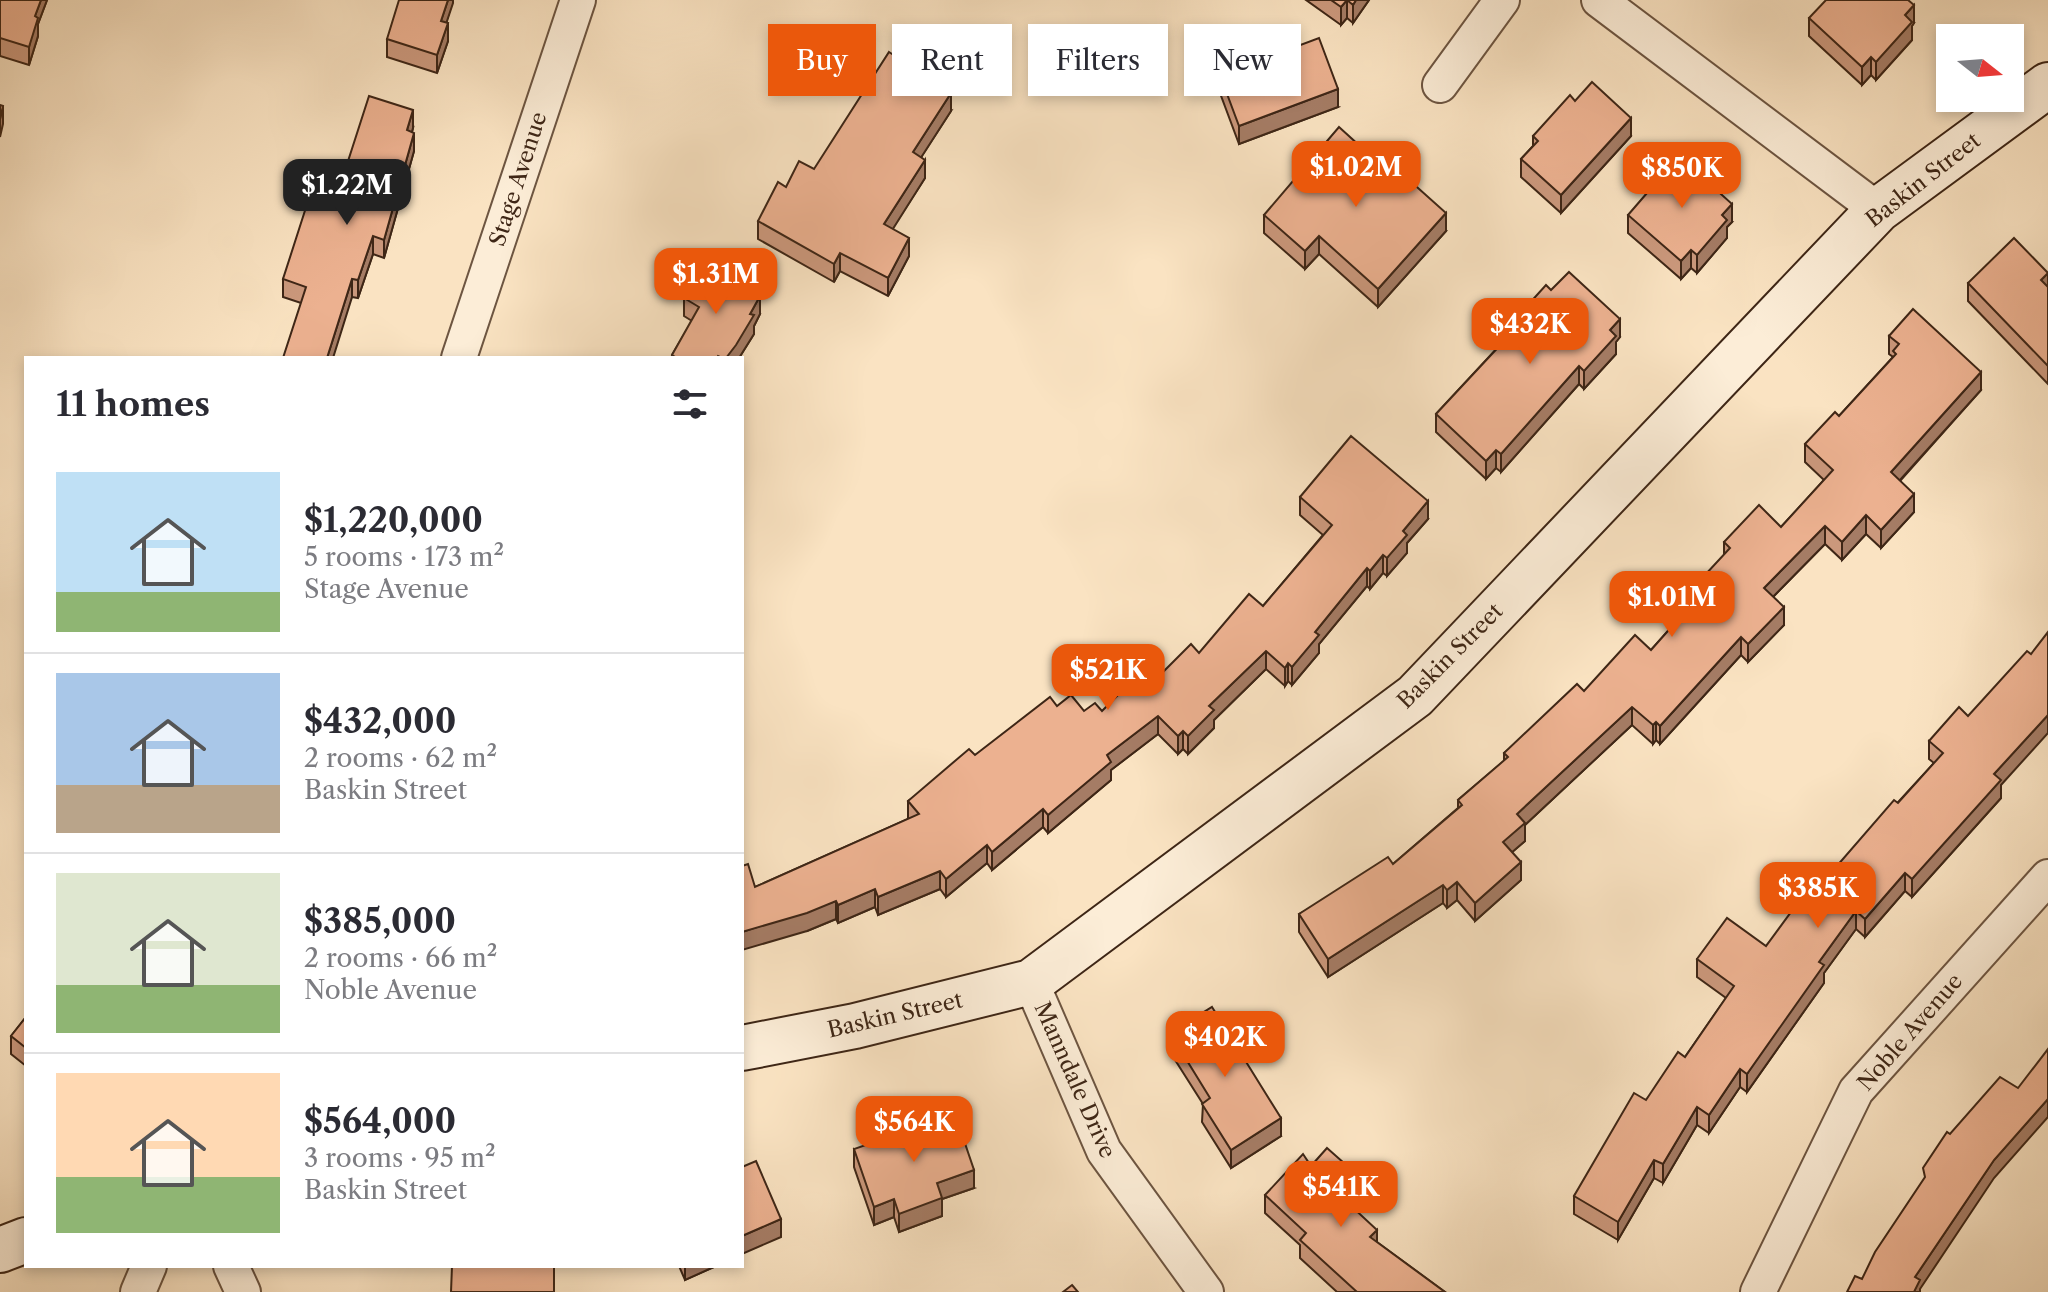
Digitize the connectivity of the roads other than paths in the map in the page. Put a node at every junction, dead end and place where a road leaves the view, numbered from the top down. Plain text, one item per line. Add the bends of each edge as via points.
1 (578, 0) edge
2 (1502, 0) edge
3 (1599, 0) edge
4 (1440, 85) dead end
5 (2048, 85) edge
6 (1878, 210) junction
7 (460, 356) edge
8 (2048, 877) edge
9 (1031, 982) junction
10 (744, 1048) edge
11 (24, 1241) edge
12 (0, 1250) edge
13 (148, 1268) edge
14 (232, 1268) edge
15 (138, 1292) edge
16 (243, 1292) edge
17 (1206, 1292) edge
18 (1758, 1292) edge

1 - 7 street, Stage Avenue
2 - 4 street
3 - 6 street
5 - 6 street, Baskin Street
6 - 9 street, Baskin Street via 1415,696
8 - 18 street, Noble Avenue via 1856,1091
9 - 10 street, Baskin Street
9 - 17 street, Manndale Drive via 1104,1151
11 - 12 street
13 - 15 street
14 - 16 street

